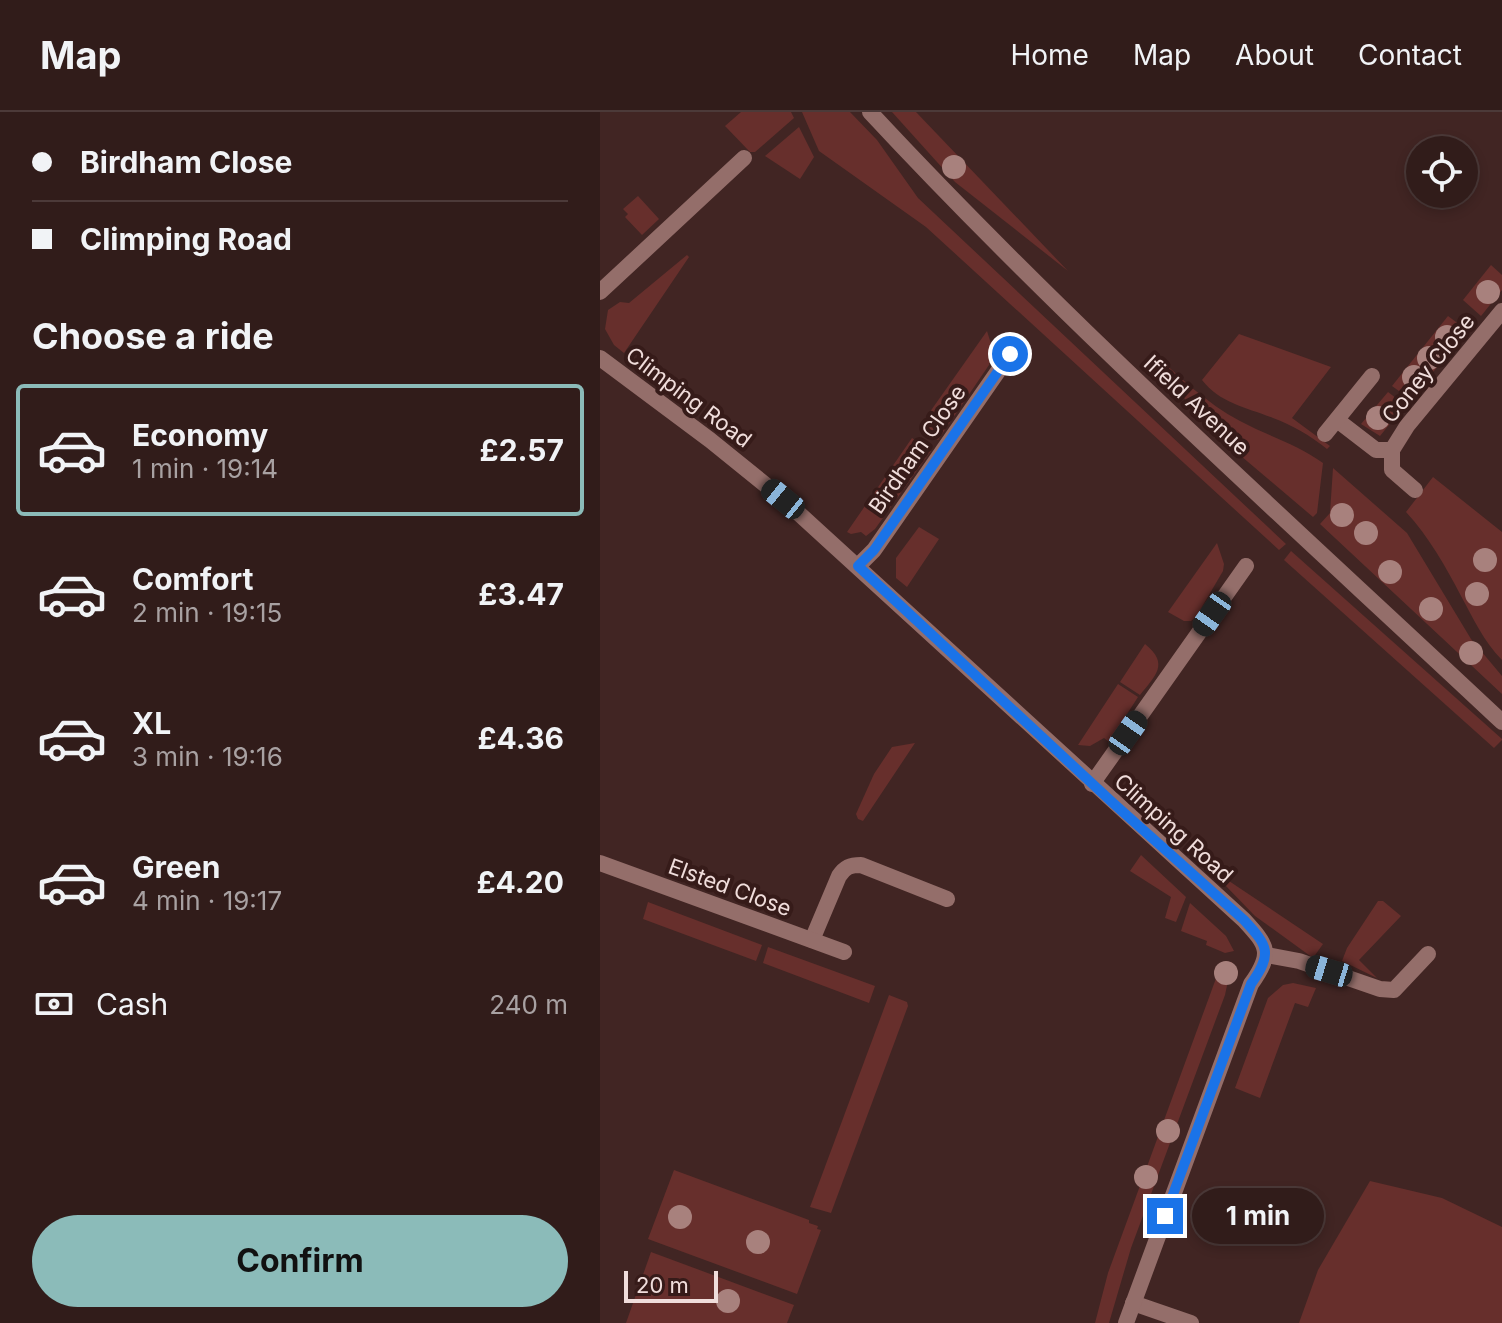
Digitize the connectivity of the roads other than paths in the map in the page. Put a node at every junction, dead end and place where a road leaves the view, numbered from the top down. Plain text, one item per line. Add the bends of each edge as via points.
1 (870, 112) edge
2 (744, 158) dead end
3 (600, 292) edge
4 (1502, 311) edge
5 (1010, 354) dead end
6 (600, 358) edge
7 (1372, 376) dead end
8 (1337, 420) junction
9 (1325, 434) dead end
10 (1392, 450) junction
11 (1415, 490) dead end
12 (858, 566) junction
13 (1246, 566) dead end
14 (1502, 722) edge
15 (1092, 784) junction
16 (600, 863) edge
17 (947, 899) dead end
18 (812, 940) junction
19 (844, 952) dead end
20 (1428, 954) dead end
21 (1266, 955) junction
22 (1133, 1303) junction
23 (1126, 1323) edge
24 (1191, 1323) edge

1 - 14 street, Ifield Avenue via 1094,339
2 - 3 street
4 - 10 street, Coney Close
5 - 12 street, Birdham Close
6 - 12 street, Climping Road via 710,440
7 - 8 street
8 - 9 street
8 - 10 street via 1376,450
10 - 11 street, Coney Close via 1392,470
12 - 15 street, Climping Road
13 - 15 street
15 - 21 street, Climping Road via 1244,920 1262,940
16 - 18 street, Elsted Close
17 - 18 street via 852,865 839,876
18 - 19 street, Elsted Close
20 - 21 street via 1394,990
21 - 22 street
22 - 23 street
22 - 24 street

